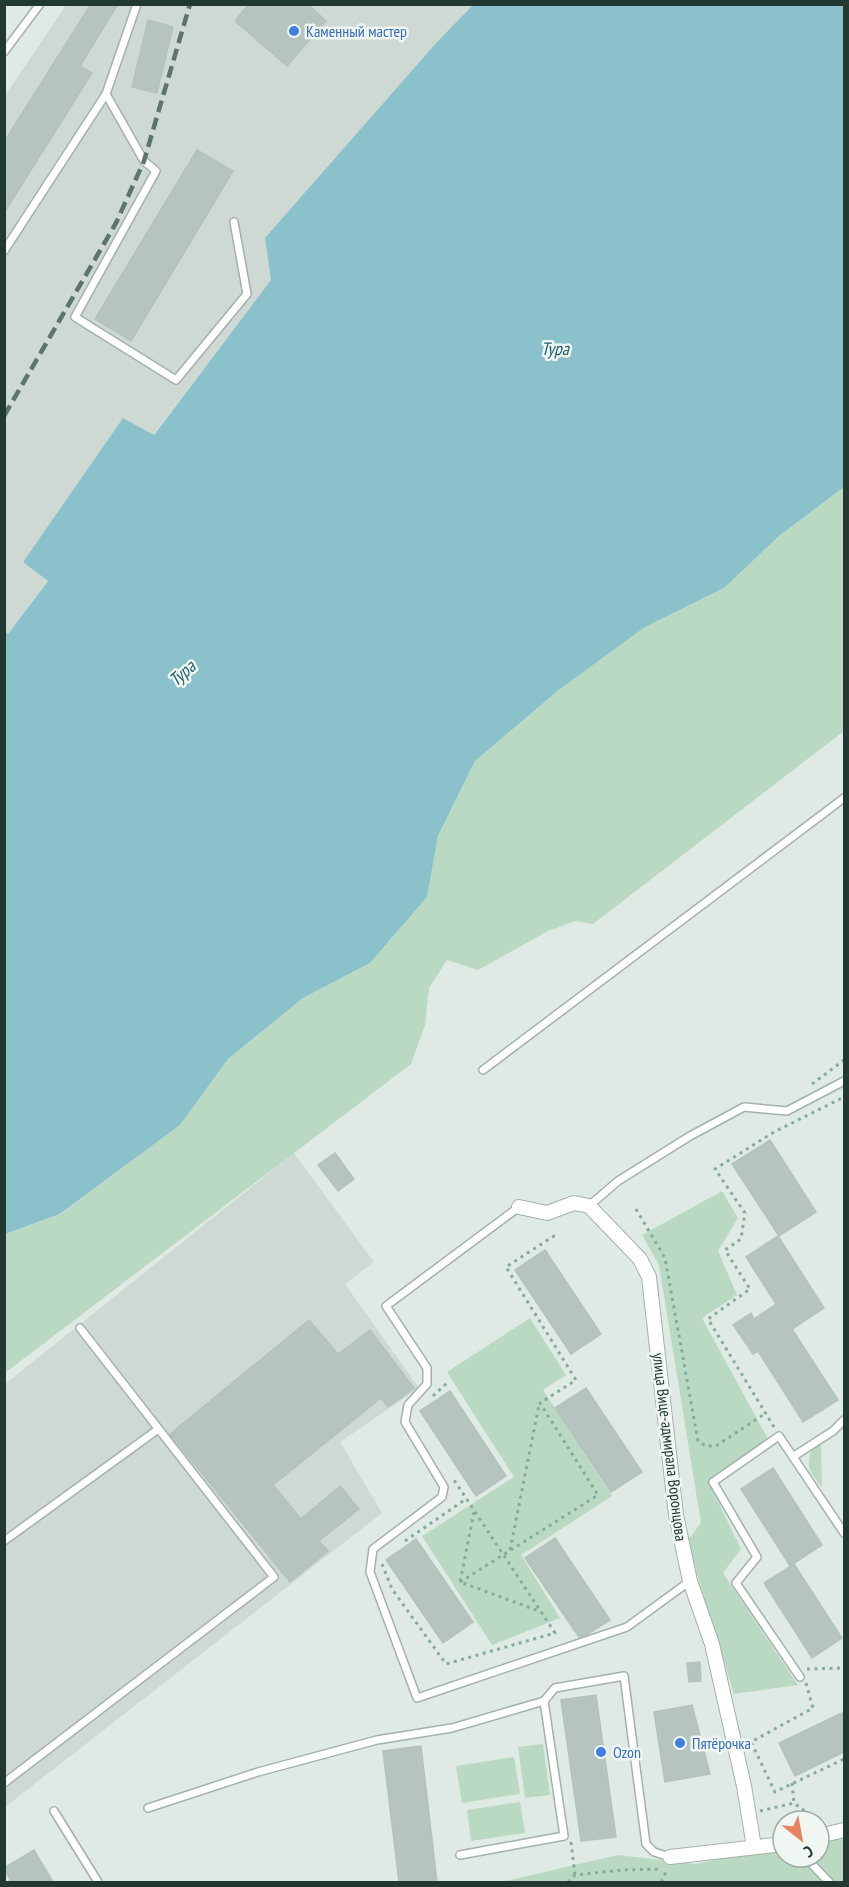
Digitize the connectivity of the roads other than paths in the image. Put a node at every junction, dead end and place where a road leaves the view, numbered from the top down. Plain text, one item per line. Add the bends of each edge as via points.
1 (40, 4) edge
2 (137, 4) edge
3 (4, 52) edge
4 (106, 94) junction
5 (234, 222) dead end
6 (4, 251) edge
7 (844, 798) edge
8 (483, 1070) dead end
9 (844, 1081) edge
10 (589, 1206) junction
11 (519, 1207) joint
12 (80, 1328) dead end
13 (844, 1420) edge
14 (158, 1430) junction
15 (794, 1456) junction
16 (844, 1533) edge
17 (4, 1541) edge
18 (690, 1581) junction
19 (802, 1678) road end
20 (544, 1701) junction
21 (4, 1783) edge
22 (148, 1808) dead end
23 (54, 1811) dead end
24 (771, 1845) edge
25 (754, 1847) junction
26 (460, 1856) dead end
27 (669, 1863) joint
28 (816, 1869) edge
29 (98, 1882) edge
30 (828, 1882) edge

1 - 3 lane
2 - 4 lane
4 - 5 lane via 144,161 156,171 75,317 176,380 247,294
4 - 6 lane
7 - 8 lane
9 - 10 lane via 787,1111 744,1107 618,1181
10 - 11 street via 574,1203 547,1213
10 - 18 street, улица Вице-адмирала Воронцова via 640,1259 650,1276 676,1515
11 - 18 lane via 386,1305 427,1368 427,1384 408,1405 405,1422 444,1488 442,1497 373,1549 370,1572 417,1698 627,1627
12 - 14 lane
13 - 15 lane
14 - 17 lane
14 - 21 lane via 274,1577
15 - 16 lane
15 - 19 lane via 779,1436 713,1482 757,1557 736,1583
18 - 25 street, улица Вице-адмирала Воронцова via 712,1644
20 - 22 lane via 452,1728 377,1740 258,1772
20 - 26 lane via 564,1836
20 - 27 lane via 555,1688 624,1676 646,1844
23 - 29 lane
24 - 25 street
25 - 27 street
28 - 30 lane

